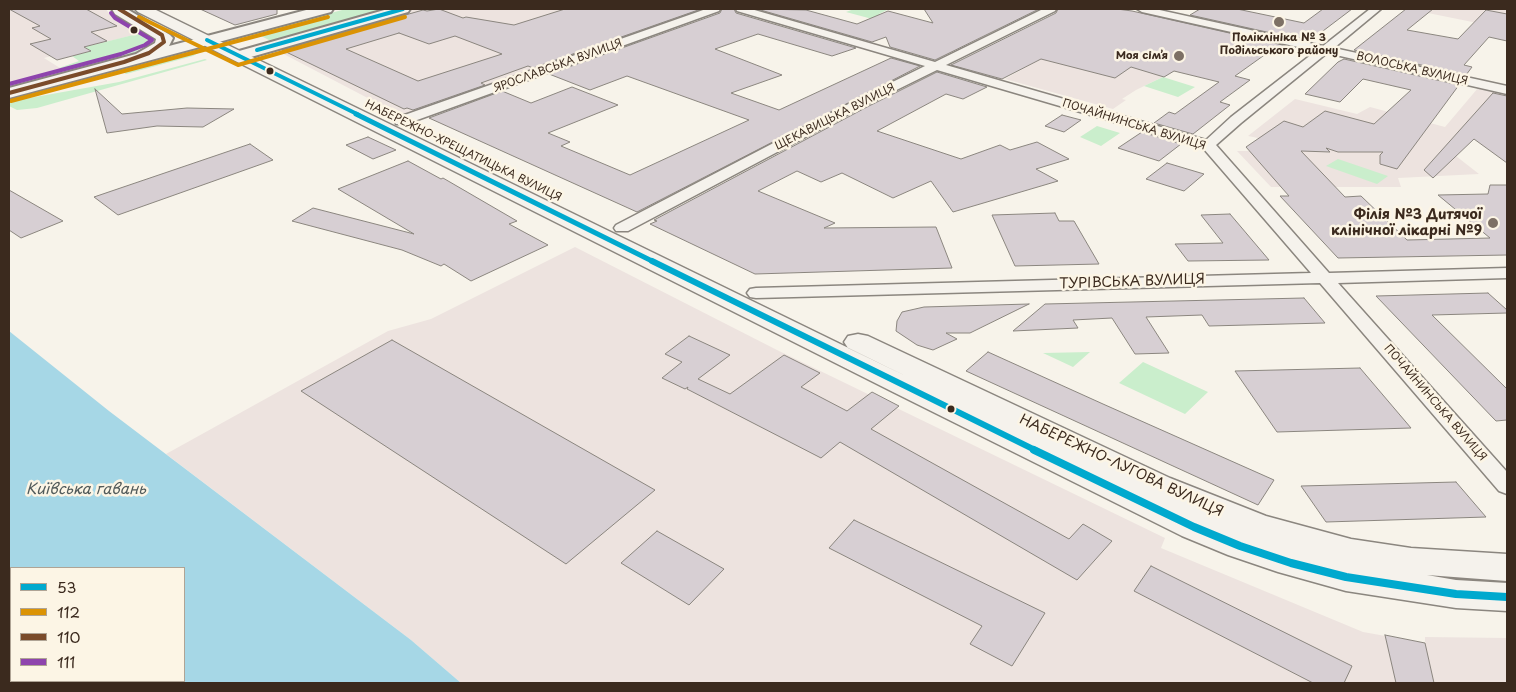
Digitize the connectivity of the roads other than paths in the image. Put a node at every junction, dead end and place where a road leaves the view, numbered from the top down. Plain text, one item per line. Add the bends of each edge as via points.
1 (119, 9) edge
2 (144, 9) edge
3 (170, 9) edge
4 (326, 9) edge
5 (403, 9) edge
6 (715, 9) edge
7 (740, 9) edge
8 (1051, 9) edge
9 (1142, 9) edge
10 (1376, 9) edge
11 (225, 35) junction
12 (207, 40) junction
13 (1325, 49) junction
14 (248, 53) junction
15 (124, 62) junction
16 (935, 66) junction
17 (1507, 90) edge
18 (9, 94) edge
19 (401, 121) junction
20 (1208, 145) junction
21 (622, 228) junction
22 (1507, 273) edge
23 (1324, 276) junction
24 (746, 298) junction
25 (1507, 486) edge
26 (1507, 567) edge
27 (1507, 597) edge

1 - 15 main road via 165,38 156,49
2 - 12 main road, НАБЕРЕЖНО-ХРЕЩАТИЦЬКА ВУЛИЦЯ
3 - 11 main road, НАБЕРЕЖНО-ХРЕЩАТИЦЬКА ВУЛИЦЯ
4 - 11 main road
5 - 14 main road
6 - 19 street, ЯРОСЛАВСЬКА ВУЛИЦЯ
7 - 16 street, ПОЧАЙНИНСЬКА ВУЛИЦЯ
8 - 16 street, ЩЕКАВИЦЬКА ВУЛИЦЯ
9 - 13 street, ВОЛОСЬКА ВУЛИЦЯ
10 - 13 street
11 - 12 main road
11 - 14 main road, НАБЕРЕЖНО-ХРЕЩАТИЦЬКА ВУЛИЦЯ
12 - 14 main road, НАБЕРЕЖНО-ХРЕЩАТИЦЬКА ВУЛИЦЯ
12 - 15 main road
13 - 17 street, ВОЛОСЬКА ВУЛИЦЯ
13 - 20 street
14 - 19 main road, НАБЕРЕЖНО-ХРЕЩАТИЦЬКА ВУЛИЦЯ
14 - 24 main road, НАБЕРЕЖНО-ХРЕЩАТИЦЬКА ВУЛИЦЯ
15 - 18 main road
16 - 20 street, ПОЧАЙНИНСЬКА ВУЛИЦЯ
16 - 21 street, ЩЕКАВИЦЬКА ВУЛИЦЯ
19 - 21 main road, НАБЕРЕЖНО-ХРЕЩАТИЦЬКА ВУЛИЦЯ
20 - 23 street, ПОЧАЙНИНСЬКА ВУЛИЦЯ
21 - 24 main road, НАБЕРЕЖНО-ХРЕЩАТИЦЬКА ВУЛИЦЯ
22 - 23 street, ТУРІВСЬКА ВУЛИЦЯ
23 - 24 street, ТУРІВСЬКА ВУЛИЦЯ
23 - 25 street, ПОЧАЙНИНСЬКА ВУЛИЦЯ
24 - 26 main road, НАБЕРЕЖНО-ЛУГОВА ВУЛИЦЯ via 1158,486 1254,525 1350,552 1410,561
24 - 27 main road, НАБЕРЕЖНО-ЛУГОВА ВУЛИЦЯ via 1149,507 1240,546 1346,578 1456,594

